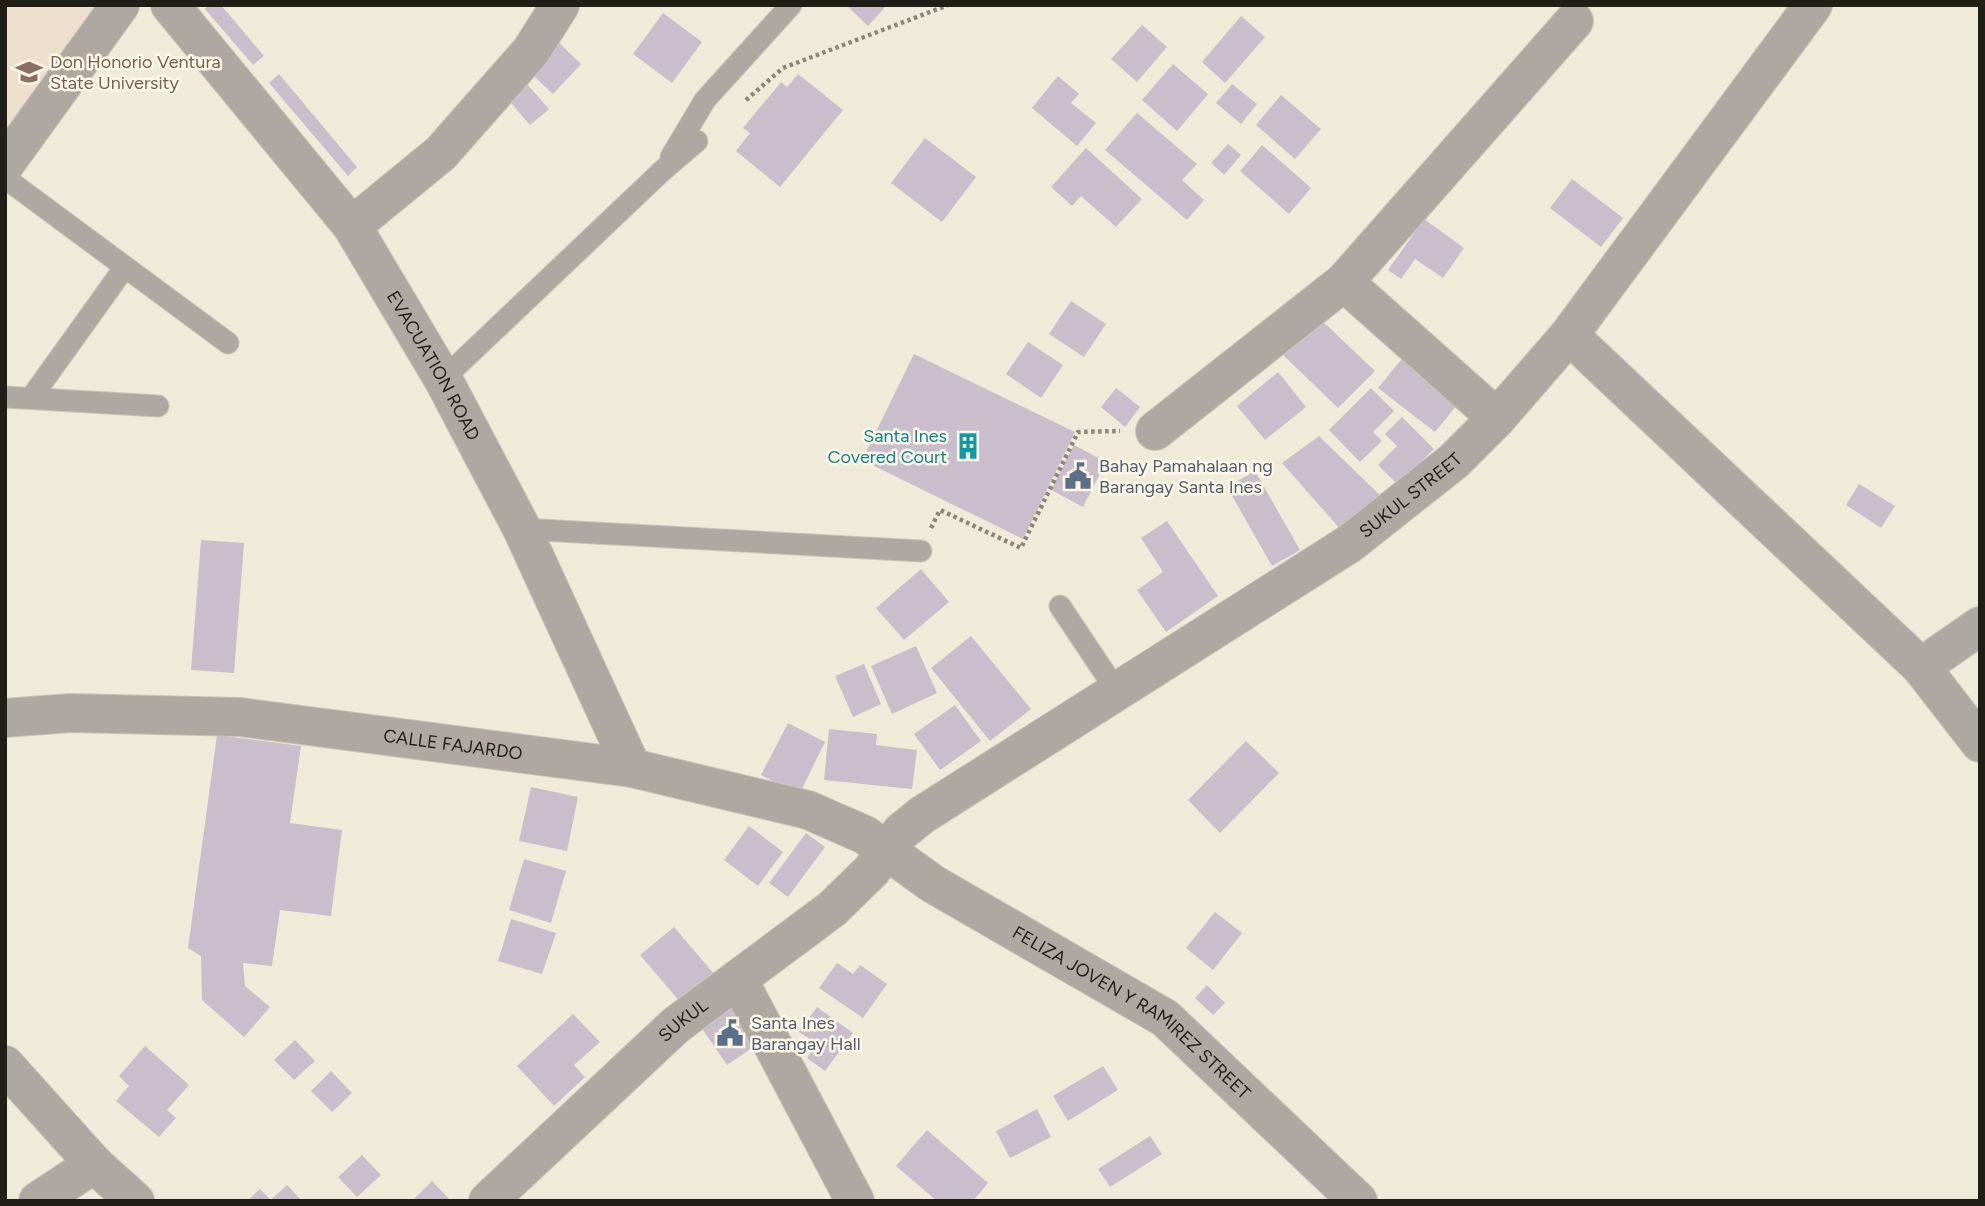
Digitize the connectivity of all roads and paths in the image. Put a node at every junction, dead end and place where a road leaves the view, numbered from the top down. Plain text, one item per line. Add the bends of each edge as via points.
1 (120, 5) edge
2 (170, 5) edge
3 (561, 5) edge
4 (791, 5) edge
5 (948, 5) edge
6 (1813, 5) edge
7 (1574, 20) dead end
8 (697, 141) joint
9 (5, 163) edge
10 (662, 171) junction
11 (5, 178) edge
12 (352, 226) junction
13 (125, 267) junction
14 (1344, 282) junction
15 (1569, 335) junction
16 (228, 343) dead end
17 (443, 379) junction
18 (5, 397) edge
19 (31, 398) junction
20 (158, 405) dead end
21 (1497, 418) junction
22 (1155, 431) joint
23 (522, 529) junction
24 (921, 551) joint
25 (1060, 606) dead end
26 (1980, 626) edge
27 (1921, 667) junction
28 (1118, 693) junction
29 (5, 718) edge
30 (1980, 743) edge
31 (632, 768) junction
32 (886, 851) junction
33 (737, 979) junction
34 (5, 1065) edge
35 (94, 1164) junction
36 (38, 1201) edge
37 (135, 1201) edge
38 (488, 1201) edge
39 (855, 1201) edge
40 (1358, 1201) edge

1 - 9 street
2 - 12 street, EVACUATION ROAD
3 - 12 street via 531,51 441,153
4 - 10 lane via 705,100
5 - 8 path via 783,68
6 - 15 street, SUKUL STREET
7 - 14 street
8 - 10 lane
10 - 17 lane
11 - 13 lane
12 - 17 street, EVACUATION ROAD
13 - 16 lane
13 - 19 lane
14 - 21 street
14 - 22 street
15 - 21 street, SUKUL STREET
15 - 27 street
17 - 23 street, EVACUATION ROAD
18 - 19 lane
19 - 20 lane
21 - 28 street, SUKUL STREET via 1454,461 1349,544
22 - 24 path via 1078,432 1021,548 940,510
23 - 24 lane
23 - 31 street, EVACUATION ROAD
25 - 28 lane
26 - 27 street
27 - 30 street
28 - 32 street, SUKUL STREET via 943,801 901,832
29 - 31 street, CALLE FAJARDO via 70,713 240,717
31 - 32 street, CALLE FAJARDO via 808,810 843,823
32 - 33 street, SUKUL via 832,909
32 - 40 street, FELIZA JOVEN Y RAMIREZ STREET via 933,884 1165,1018
33 - 38 street, SUKUL via 676,1025
33 - 39 street
34 - 35 street
35 - 36 street
35 - 37 street

